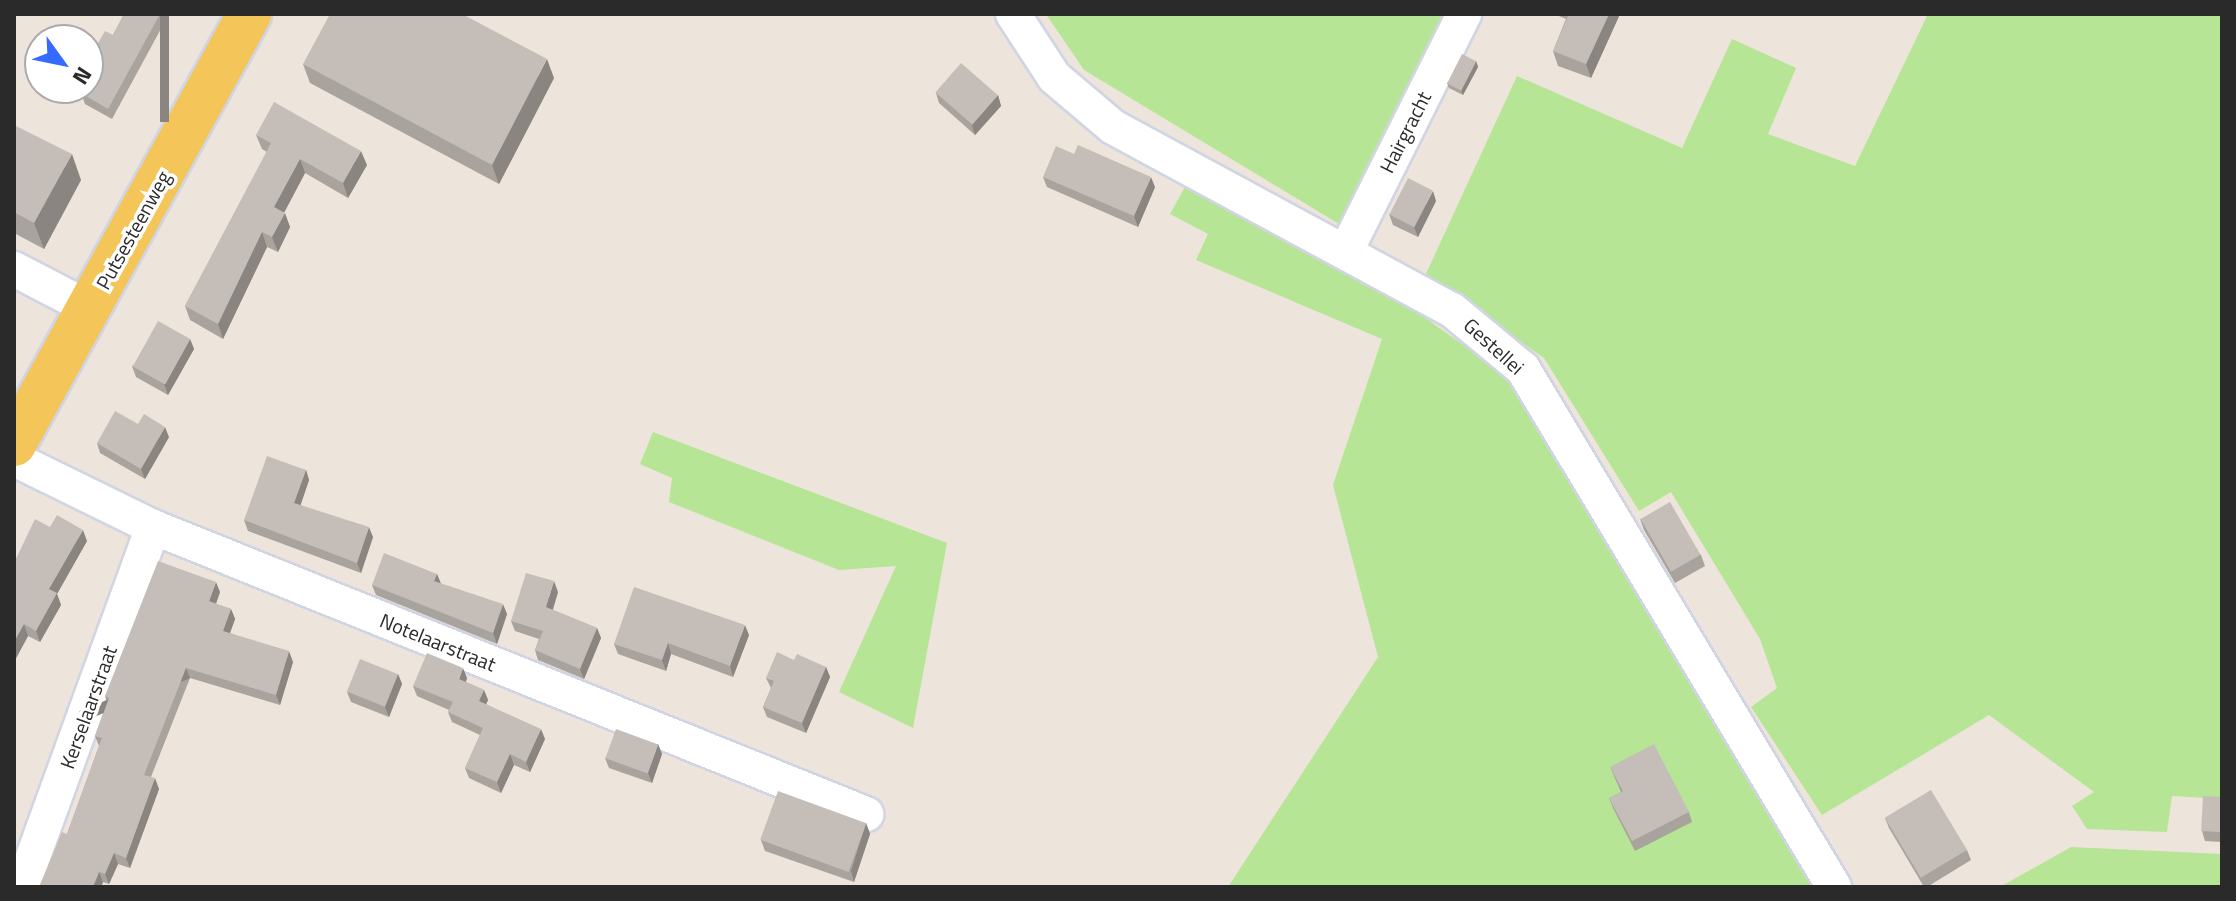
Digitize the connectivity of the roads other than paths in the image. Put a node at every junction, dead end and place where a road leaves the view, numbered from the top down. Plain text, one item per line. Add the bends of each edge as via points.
1 (249, 14) edge
2 (1013, 14) edge
3 (1464, 14) edge
4 (1347, 249) junction
5 (14, 269) edge
6 (89, 308) junction
7 (14, 444) edge
8 (14, 459) edge
9 (153, 527) junction
10 (866, 814) dead end
11 (22, 887) edge
12 (1834, 887) edge

1 - 6 main road, Putsesteenweg
2 - 4 street, Gestellei via 1054,77 1113,127 1180,167
3 - 4 street, Hairgracht
4 - 12 street, Gestellei via 1452,310 1523,369
5 - 6 street
6 - 7 main road, Putsesteenweg
8 - 9 street, Notelaarstraat
9 - 10 street, Notelaarstraat
9 - 11 street, Kerselaarstraat

